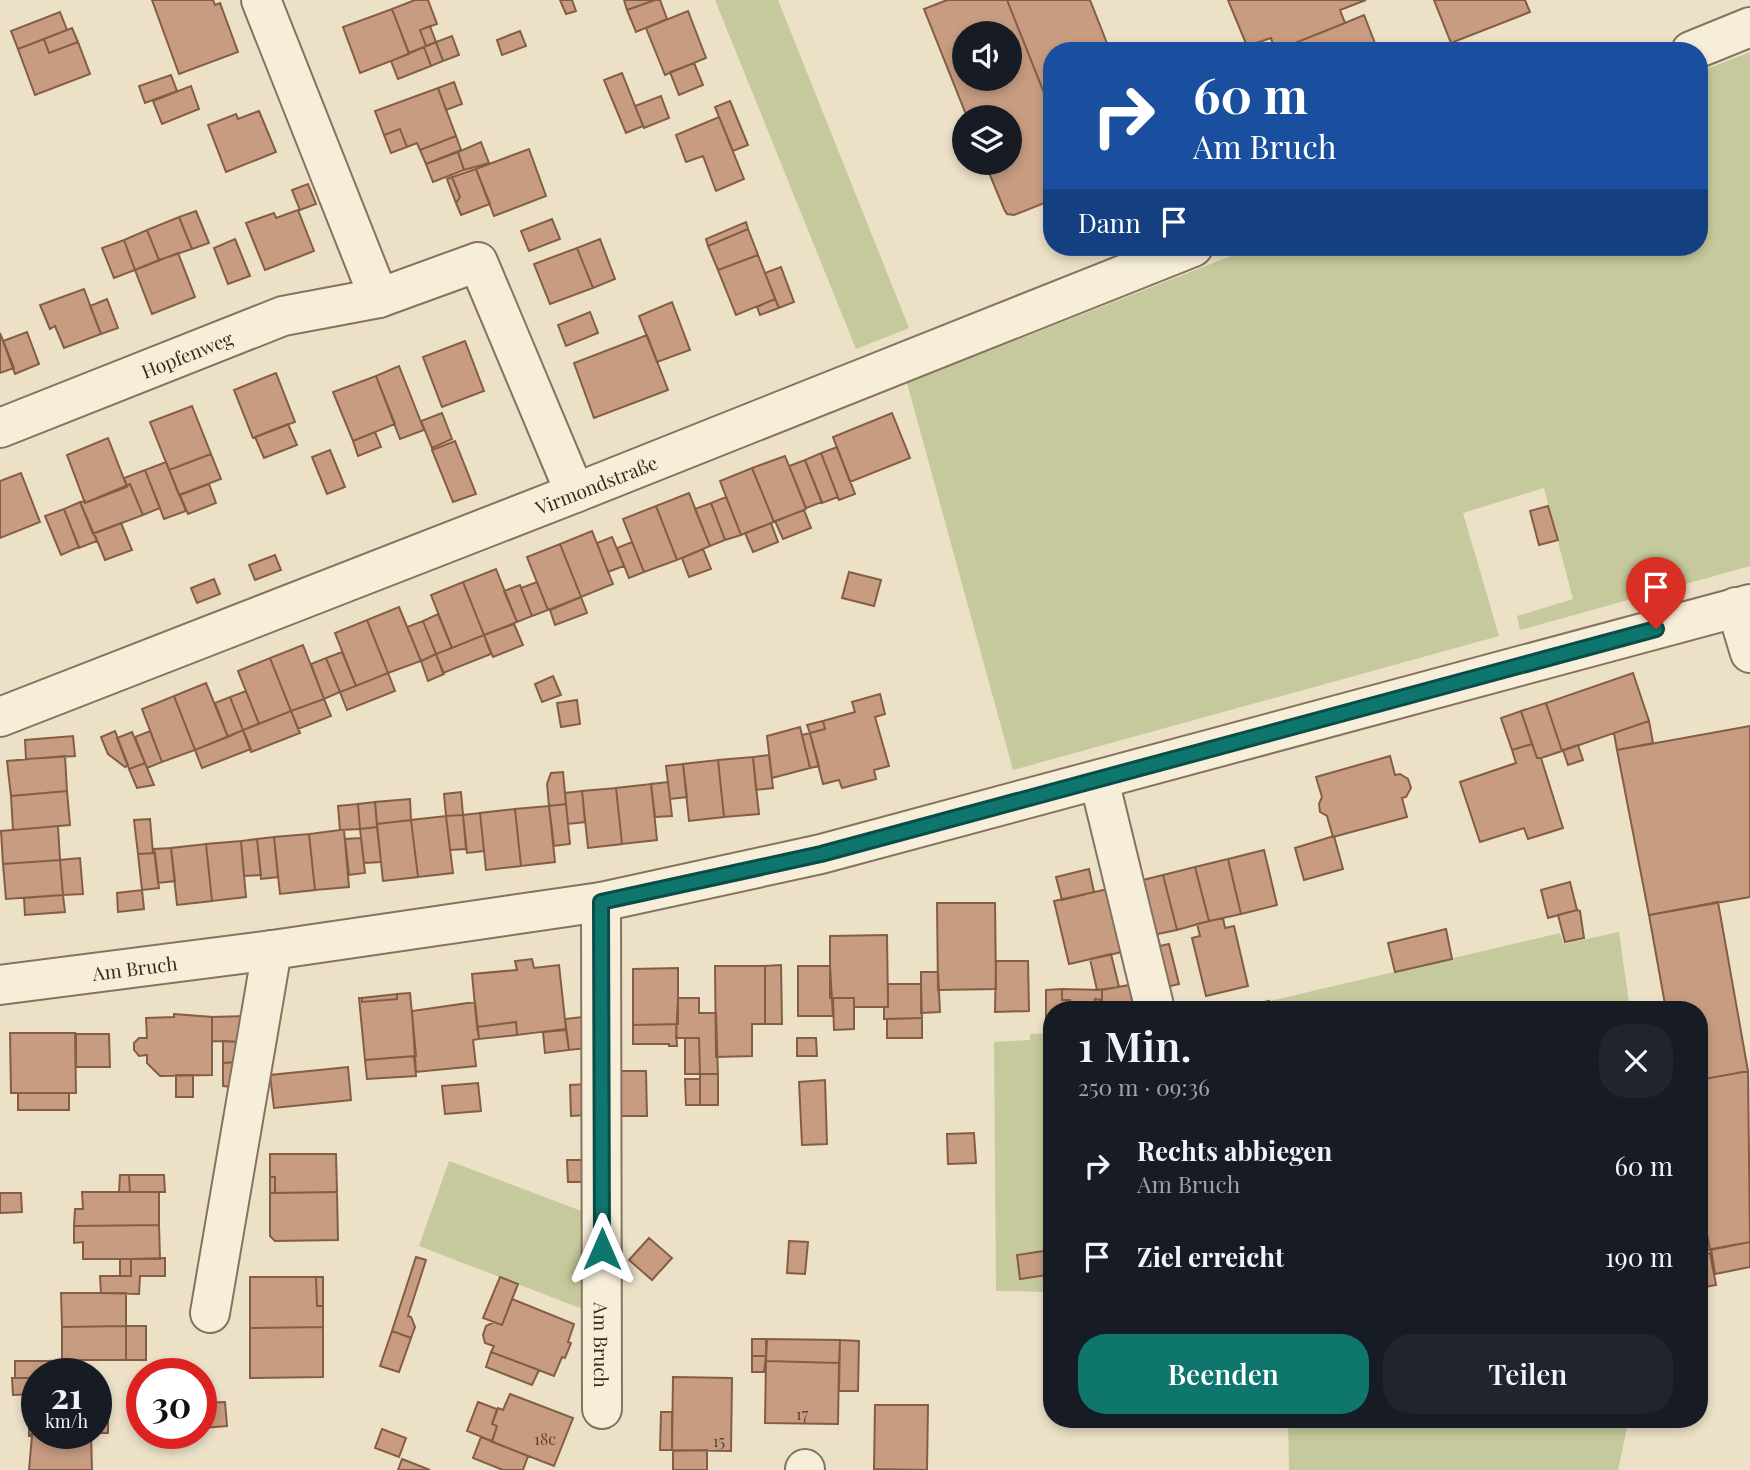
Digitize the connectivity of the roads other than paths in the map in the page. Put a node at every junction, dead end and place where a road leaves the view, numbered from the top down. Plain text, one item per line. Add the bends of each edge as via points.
1 (261, 0) edge
2 (1750, 27) edge
3 (1708, 44) edge
4 (1170, 256) edge
5 (379, 298) junction
6 (0, 428) edge
7 (575, 493) junction
8 (1743, 605) edge
9 (1750, 653) edge
10 (0, 717) edge
11 (1099, 780) junction
12 (601, 902) junction
13 (272, 950) junction
14 (0, 985) edge
15 (1153, 1001) edge
16 (210, 1314) dead end
17 (602, 1409) dead end

1 - 5 street
2 - 3 street
4 - 7 street, Virmondstraße
5 - 6 street, Hopfenweg via 283,316
5 - 7 street, Hopfenweg via 478,262
7 - 10 street, Virmondstraße
8 - 9 street
8 - 11 street, Am Bruch
11 - 12 street, Am Bruch via 821,854
11 - 15 street
12 - 13 street, Am Bruch
12 - 17 street, Am Bruch
13 - 14 street, Am Bruch
13 - 16 street

